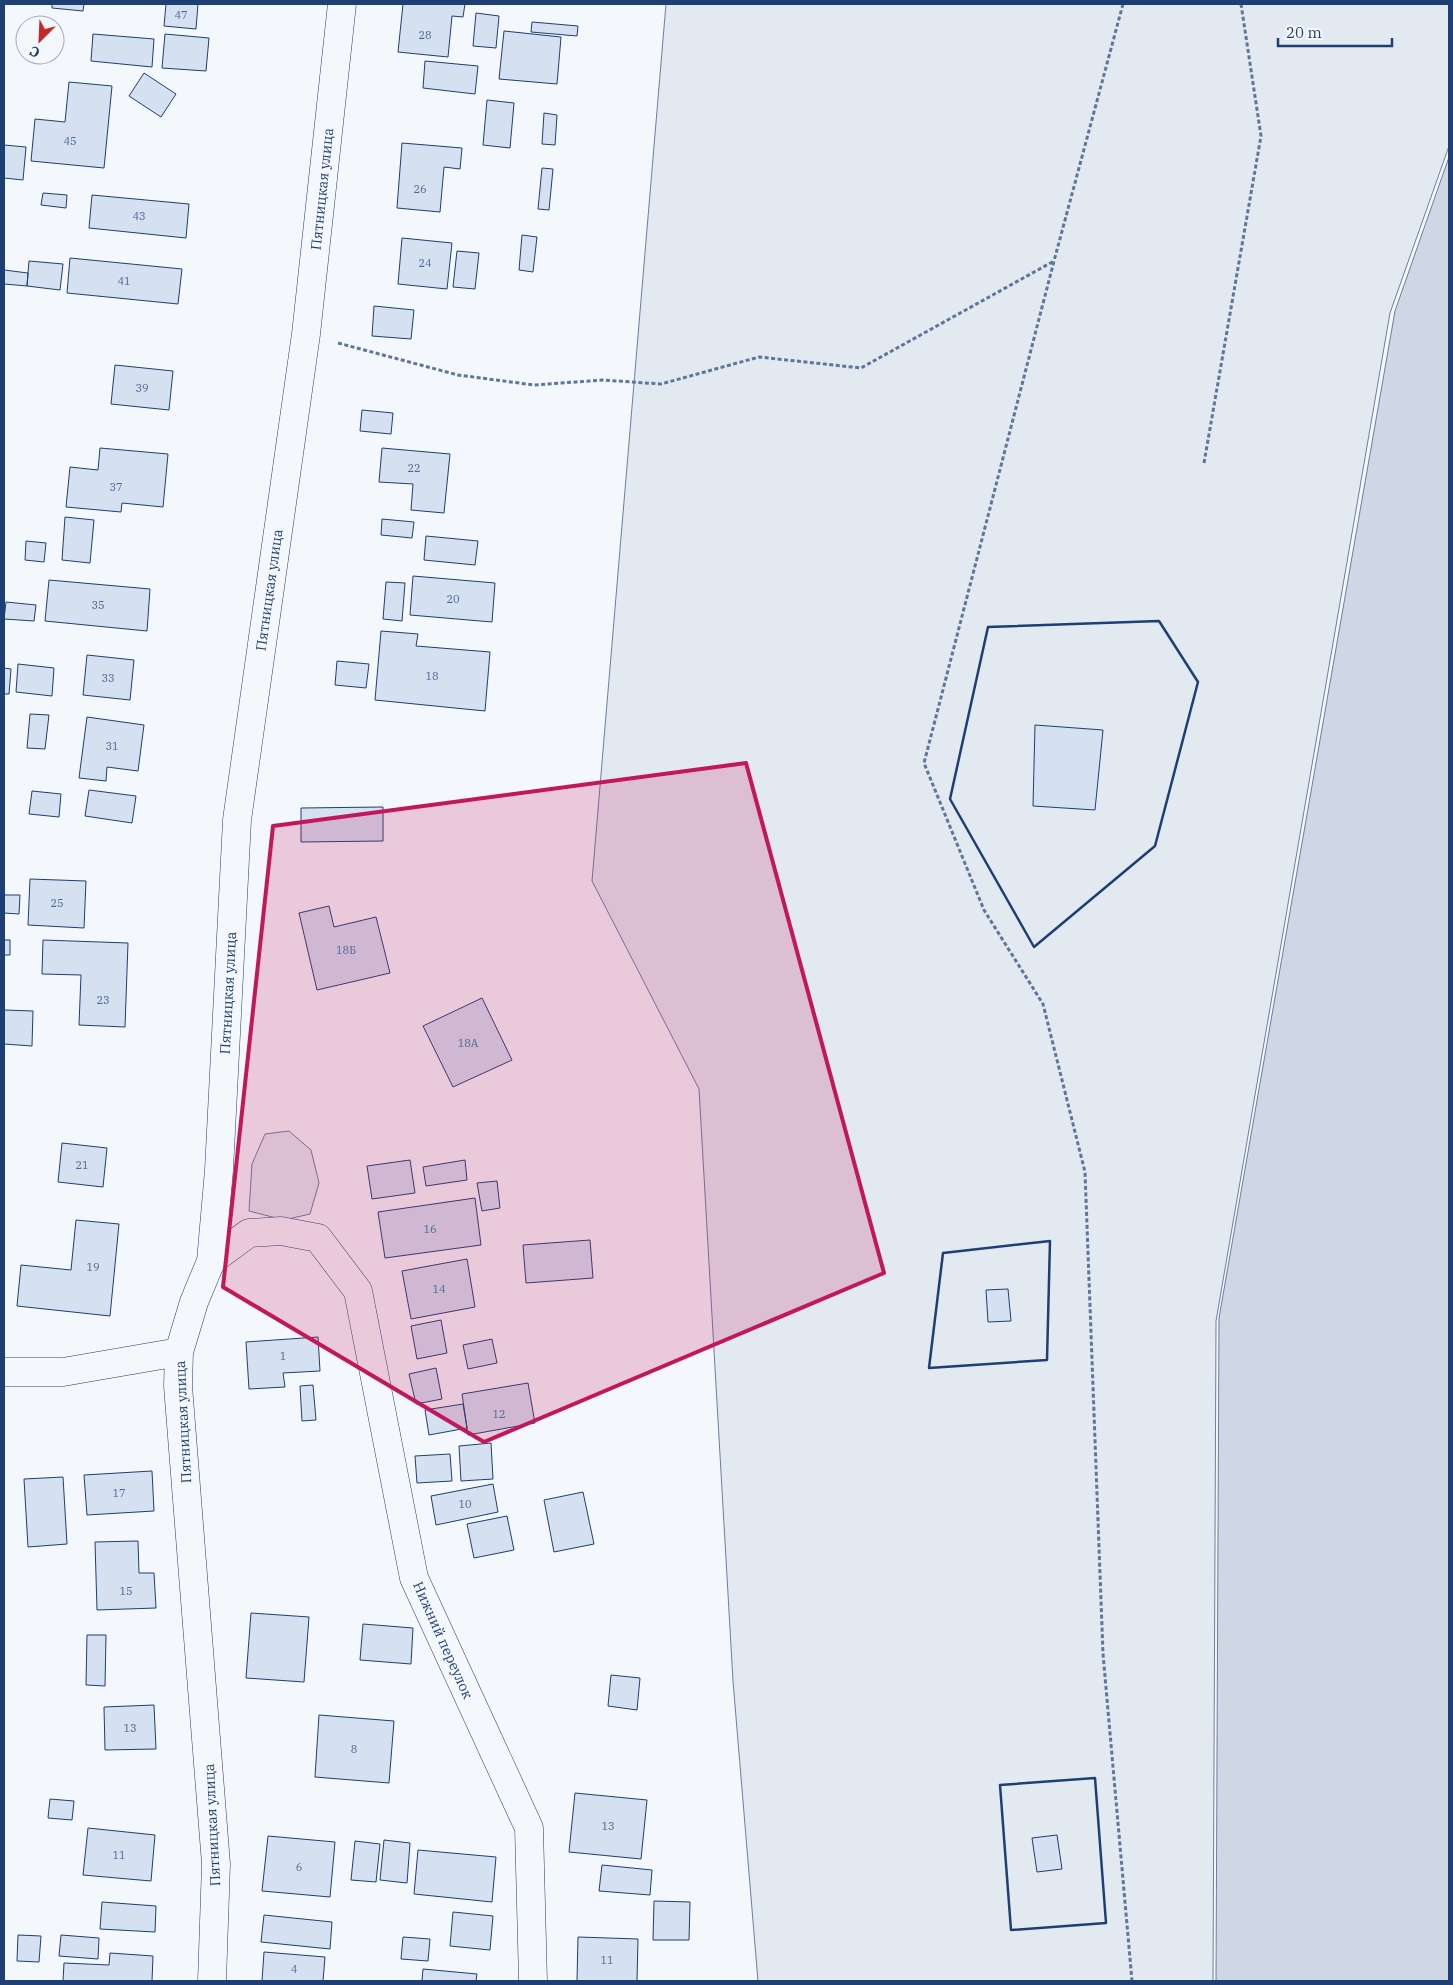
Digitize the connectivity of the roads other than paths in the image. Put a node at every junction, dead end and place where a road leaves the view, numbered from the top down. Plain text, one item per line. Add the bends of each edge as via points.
1 (342, 4) edge
2 (212, 1260) junction
3 (179, 1352) junction
4 (4, 1372) edge
5 (212, 1981) edge
6 (533, 1981) edge

1 - 2 street, Пятницкая улица via 306,334 236,820
2 - 3 street, Пятницкая улица via 194,1302
2 - 6 street, Нижний переулок via 249,1233 281,1231 318,1238 358,1291 414,1578 529,1828
3 - 4 street via 63,1372
3 - 5 street, Пятницкая улица via 178,1386 216,1864

